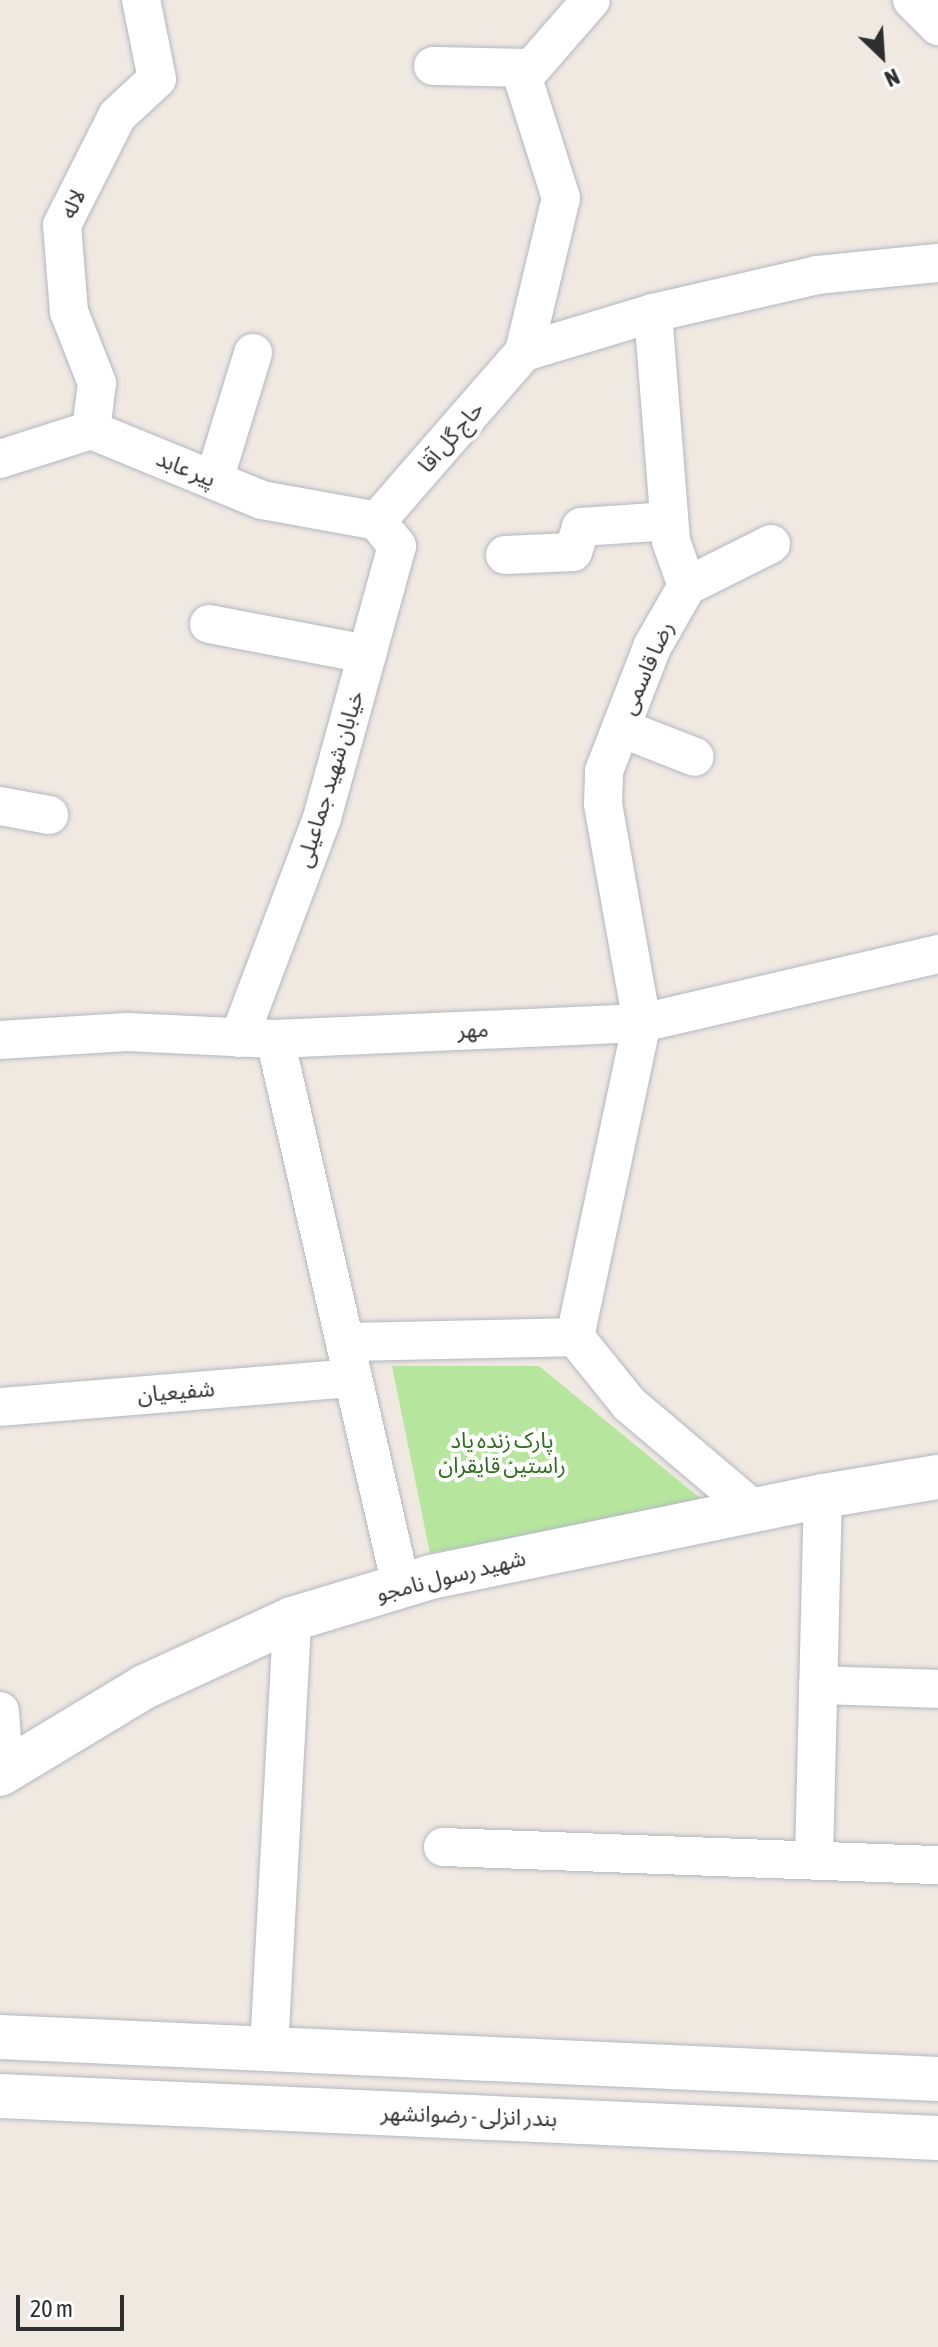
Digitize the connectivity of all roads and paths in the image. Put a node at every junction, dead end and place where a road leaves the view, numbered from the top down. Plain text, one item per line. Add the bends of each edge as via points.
1 (141, 0) edge
2 (591, 0) edge
3 (912, 0) edge
4 (938, 26) edge
5 (433, 66) dead end
6 (531, 68) junction
7 (938, 263) edge
8 (653, 313) junction
9 (524, 352) junction
10 (253, 353) dead end
11 (91, 430) junction
12 (2, 462) edge
13 (214, 480) junction
14 (377, 521) junction
15 (669, 521) junction
16 (771, 544) dead end
17 (505, 555) dead end
18 (687, 586) junction
19 (209, 624) dead end
20 (367, 654) junction
21 (621, 728) junction
22 (695, 757) dead end
23 (0, 806) edge
24 (49, 815) dead end
25 (938, 954) edge
26 (642, 1023) junction
27 (257, 1038) junction
28 (0, 1040) edge
29 (575, 1337) junction
30 (349, 1360) junction
31 (0, 1407) edge
32 (938, 1477) edge
33 (823, 1496) junction
34 (754, 1510) junction
35 (401, 1586) junction
36 (292, 1619) junction
37 (818, 1685) junction
38 (938, 1689) edge
39 (0, 1711) edge
40 (2, 1772) edge
41 (443, 1847) dead end
42 (814, 1859) junction
43 (938, 1865) edge
44 (0, 2037) edge
45 (269, 2049) junction
46 (938, 2079) edge
47 (0, 2096) edge
48 (938, 2138) edge

1 - 11 street, لاله via 157,79 117,116 62,225 69,312 97,383
2 - 6 street
3 - 4 street
5 - 6 street
6 - 9 street via 523,78 561,198
7 - 8 street via 817,275
8 - 9 street
8 - 15 street
9 - 14 street, حاج گل آقا
10 - 13 street
11 - 12 street
11 - 13 street, پیر عابد
13 - 14 street, پیر عابد via 262,500
14 - 20 street, خیابان شهید جماعیلی via 397,546
15 - 17 street via 581,527 573,552
15 - 18 street
16 - 18 street
18 - 21 street, رضا قاسمی via 652,647
19 - 20 street
20 - 27 street, خیابان شهید جماعیلی
21 - 22 street
21 - 26 street, رضا قاسمی via 604,771 603,804
23 - 24 street
25 - 26 street, مهر
26 - 27 street, مهر
26 - 29 street
27 - 28 street, مهر via 127,1032
27 - 30 street
29 - 30 street, شفیعیان
29 - 34 street via 629,1404
30 - 31 street, شفیعیان
30 - 35 street
32 - 33 main road, شهید رسول نامجو
33 - 34 main road, شهید رسول نامجو
33 - 37 street
34 - 35 main road, شهید رسول نامجو
35 - 36 main road, شهید رسول نامجو
36 - 40 main road, شهید رسول نامجو via 144,1687
36 - 45 street
37 - 38 street
37 - 42 street
39 - 40 street
41 - 42 street
42 - 43 street
44 - 45 main road
45 - 46 main road
47 - 48 main road, بندر انزلی - رضوانشهر

